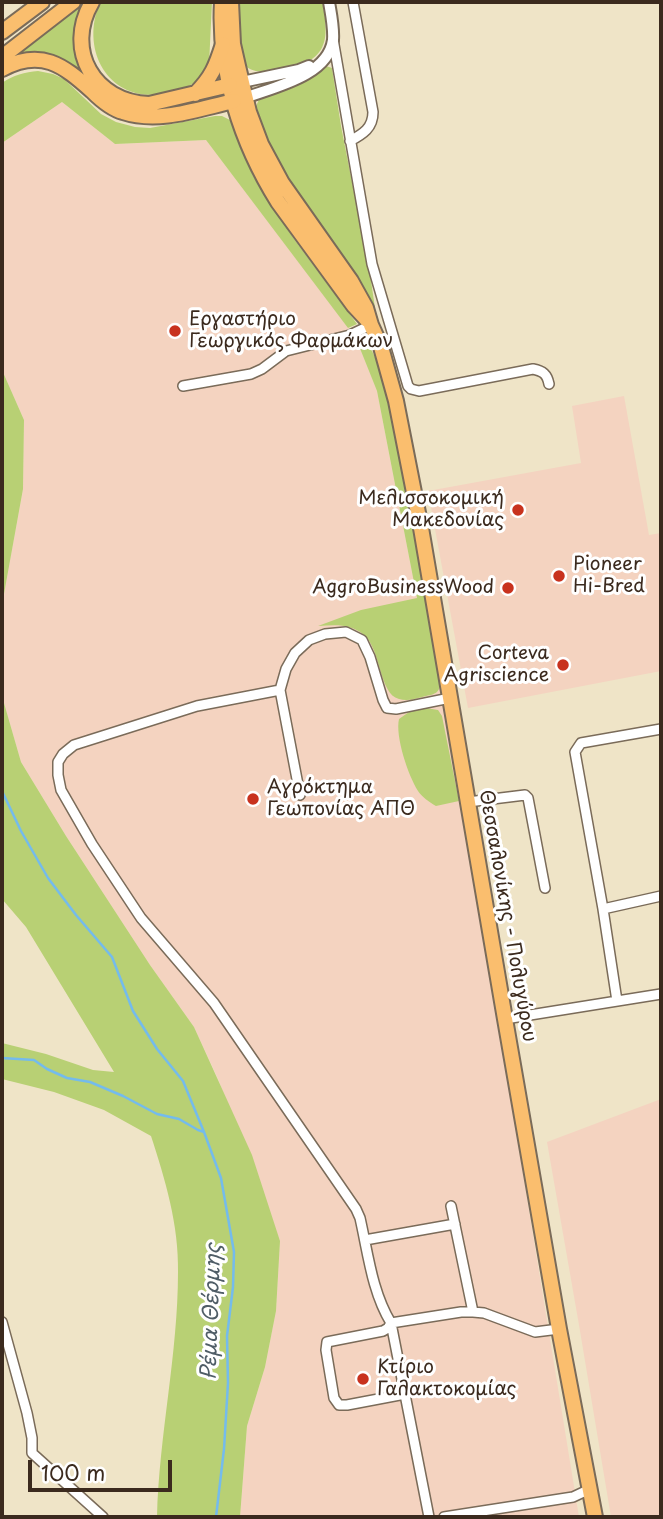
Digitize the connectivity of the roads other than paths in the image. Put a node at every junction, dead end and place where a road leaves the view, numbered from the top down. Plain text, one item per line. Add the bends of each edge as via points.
1 (42, 2) edge
2 (73, 2) edge
3 (92, 2) edge
4 (222, 2) edge
5 (231, 2) edge
6 (329, 2) edge
7 (353, 2) edge
8 (2, 32) edge
9 (333, 38) junction
10 (223, 44) junction
11 (2, 57) edge
12 (2, 69) edge
13 (236, 83) junction
14 (195, 94) junction
15 (239, 99) junction
16 (350, 141) junction
17 (371, 325) junction
18 (549, 384) dead end
19 (183, 386) dead end
20 (280, 690) junction
21 (450, 698) junction
22 (661, 729) edge
23 (300, 795) dead end
24 (468, 802) junction
25 (545, 888) dead end
26 (661, 896) edge
27 (603, 909) junction
28 (661, 994) edge
29 (617, 1001) junction
30 (505, 1019) junction
31 (451, 1206) dead end
32 (455, 1224) junction
33 (365, 1240) junction
34 (473, 1312) junction
35 (2, 1322) edge
36 (391, 1323) junction
37 (559, 1329) junction
38 (405, 1394) junction
39 (590, 1489) junction
40 (103, 1517) edge
41 (429, 1517) edge
42 (444, 1517) edge
43 (595, 1517) edge

1 - 8 main road
2 - 11 main road
3 - 14 main road via 81,28 81,44 102,86 138,104
4 - 10 main road, Θεσσαλονίκης - Πολυγύρου
5 - 13 main road, Θεσσαλονίκης - Πολυγύρου
6 - 9 street
7 - 16 street via 373,113 365,133
9 - 13 street via 319,60 308,67
9 - 15 street via 329,54 309,73
9 - 16 street
10 - 13 main road, Θεσσαλονίκης - Πολυγύρου
10 - 14 main road via 214,73
12 - 15 main road via 24,61 54,62 113,108 139,116 161,117
13 - 14 main road
13 - 15 main road, Θεσσαλονίκης - Πολυγύρου
15 - 17 main road, Θεσσαλονίκης - Πολυγύρου via 250,150 269,187
16 - 18 street via 372,264 408,386 419,391 533,369 542,371
17 - 19 street via 286,351 251,374
17 - 21 main road, Θεσσαλονίκης - Πολυγύρου via 396,401
20 - 21 street via 295,653 309,640 346,632 362,640 387,708
20 - 23 street
20 - 33 street via 197,706 74,745 58,762 58,775 61,790 92,844 141,919 214,1003 352,1201
21 - 24 main road, Θεσσαλονίκης - Πολυγύρου
22 - 27 street via 581,743 575,752
24 - 25 street via 525,794
24 - 30 main road, Θεσσαλονίκης - Πολυγύρου
26 - 27 street
27 - 29 street
28 - 29 street
29 - 30 street
30 - 37 main road, Θεσσαλονίκης - Πολυγύρου
31 - 32 street
32 - 33 street
32 - 34 street
33 - 36 street via 377,1294
34 - 36 street
34 - 37 street via 535,1332
35 - 40 street via 27,1413 32,1453
36 - 38 street
36 - 38 street via 383,1331 327,1342 334,1398 339,1405 347,1405
37 - 39 main road, Θεσσαλονίκης - Πολυγύρου
38 - 41 street
39 - 42 street via 573,1497
39 - 43 main road, Θεσσαλονίκης - Πολυγύρου

